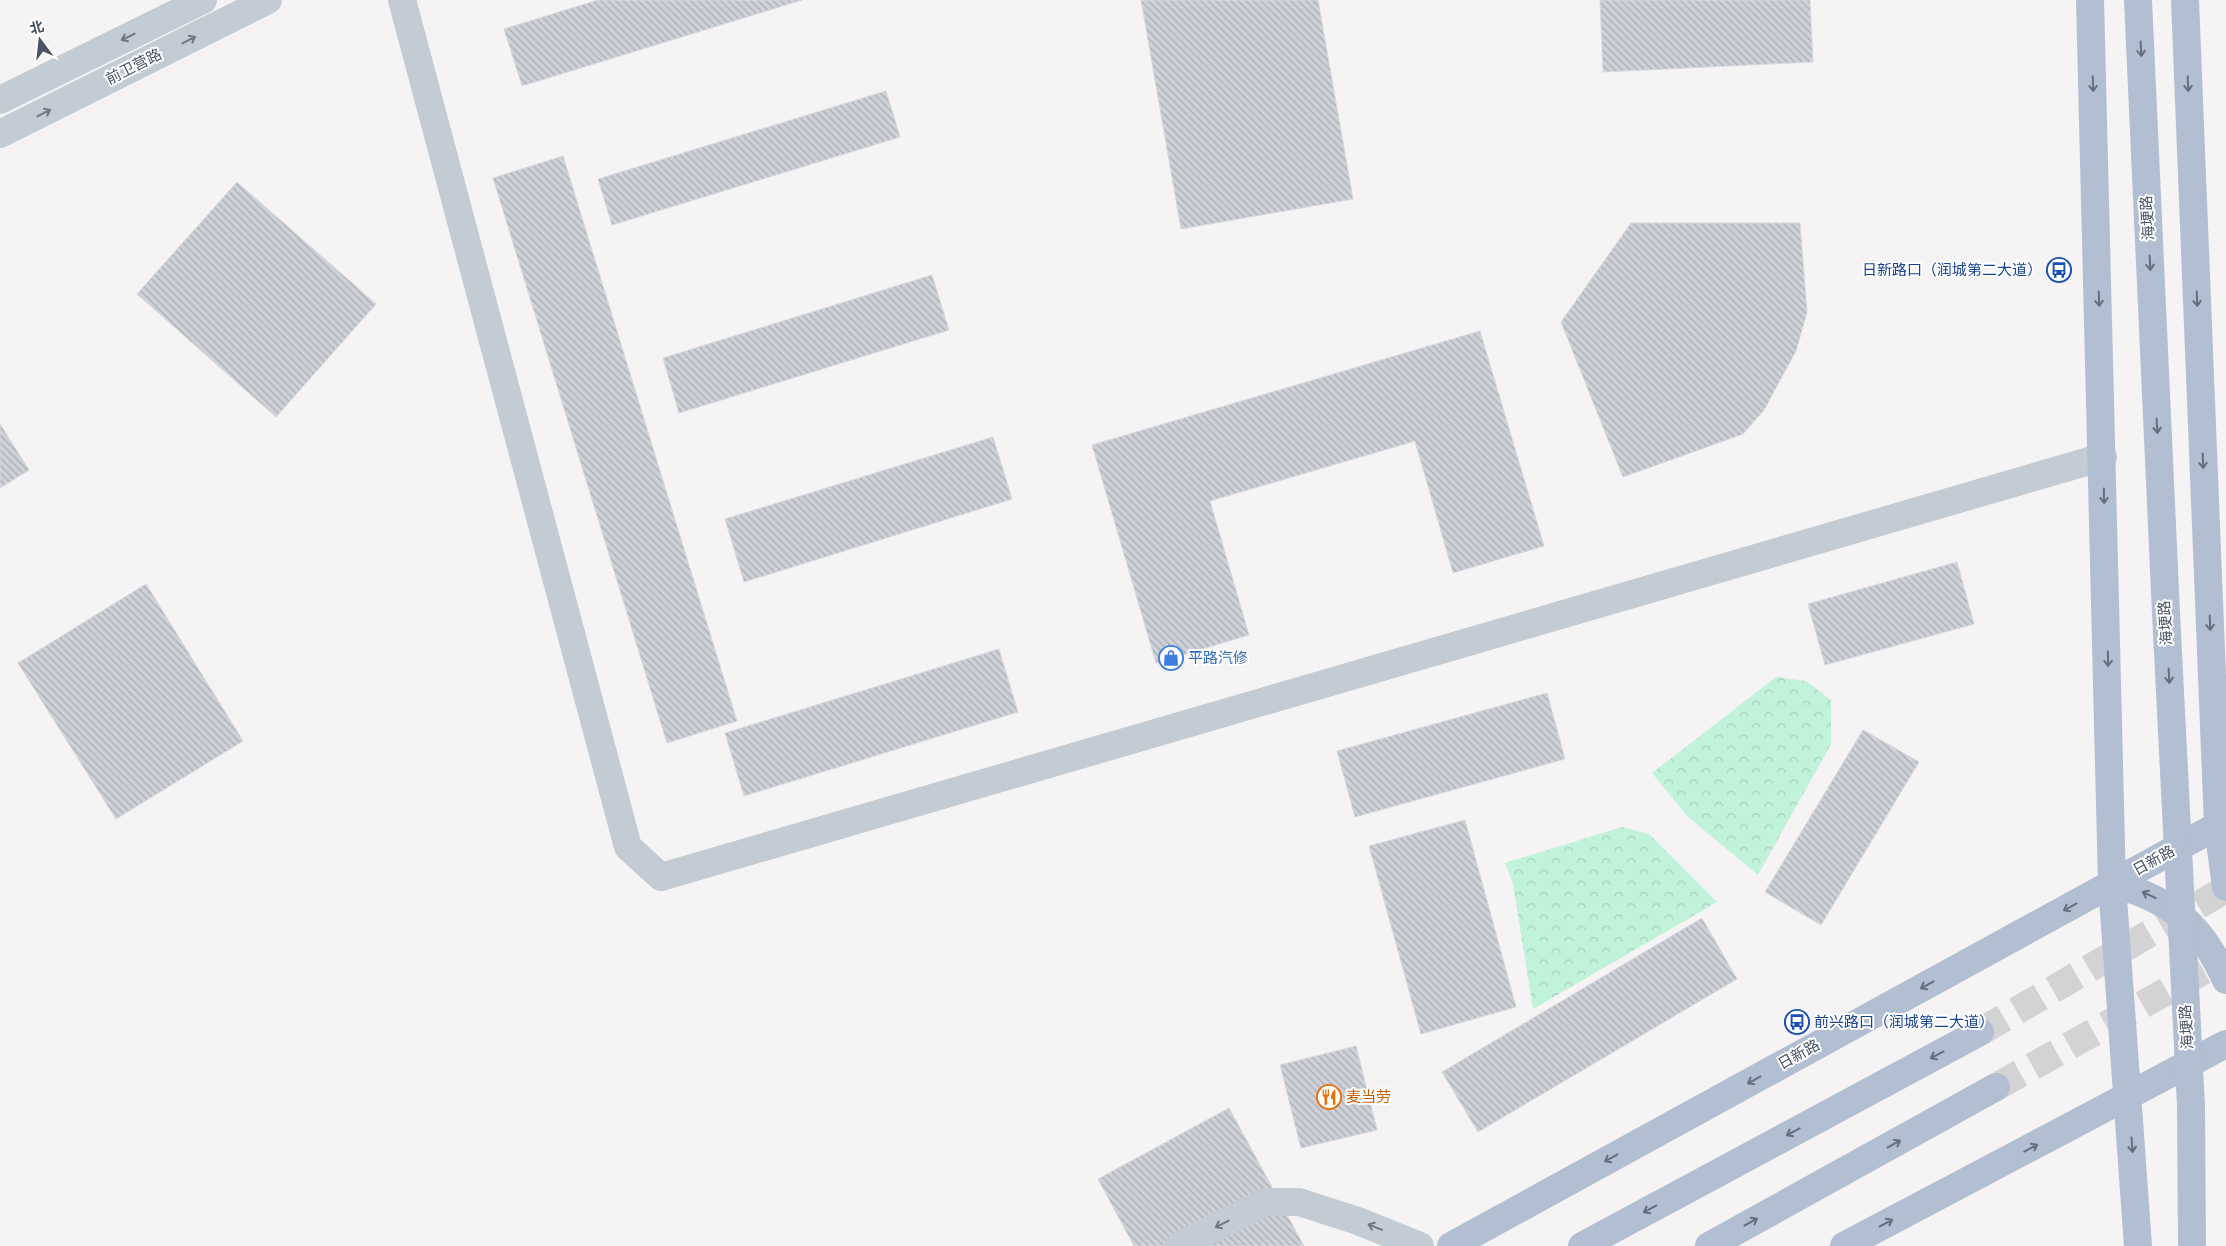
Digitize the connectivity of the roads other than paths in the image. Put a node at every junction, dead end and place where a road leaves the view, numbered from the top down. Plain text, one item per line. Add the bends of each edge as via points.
1 (203, 0) edge
2 (268, 0) edge
3 (402, 0) edge
4 (2090, 0) edge
5 (2138, 0) edge
6 (2185, 0) edge
7 (0, 100) edge
8 (0, 134) edge
9 (2103, 458) junction
10 (2222, 823) edge
11 (2112, 884) junction
12 (2226, 886) edge
13 (2226, 980) edge
14 (1980, 1032) tunnel mouth
15 (2226, 1044) edge
16 (1996, 1087) tunnel mouth
17 (2128, 1097) junction
18 (1179, 1246) edge
19 (1420, 1246) edge
20 (1451, 1246) edge
21 (1582, 1246) edge
22 (1709, 1246) edge
23 (1844, 1246) edge
24 (2138, 1246) edge
25 (2192, 1246) edge

1 -> 7 street, 前卫营路
8 -> 2 street, 前卫营路
3 - 9 street via 628,847 661,877
4 -> 9 main road
5 -> 25 main road, 海埂路, bridge via 2191,1106
6 -> 10 main road
9 -> 11 main road
10 - 11 main road, 日新路
10 - 12 main road
13 -> 11 main road via 2201,934 2182,916 2162,901 2138,890
11 - 17 main road
11 -> 20 main road, 日新路
14 -> 21 main road
15 - 17 main road
22 -> 16 main road
23 -> 17 main road
17 -> 24 main road
19 -> 18 street via 1358,1220 1299,1202 1265,1202

